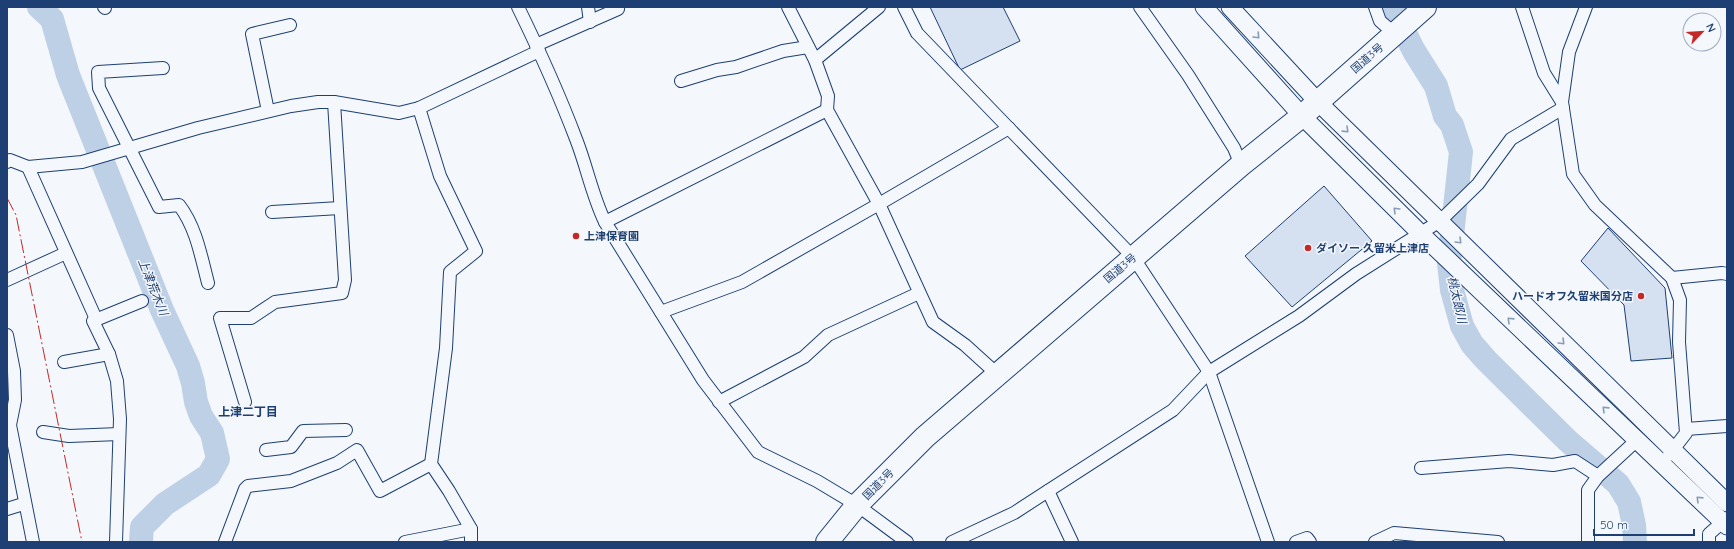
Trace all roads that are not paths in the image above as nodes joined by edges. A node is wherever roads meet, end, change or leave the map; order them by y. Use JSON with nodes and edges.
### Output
{"nodes":[{"id":1,"x":518,"y":7,"type":"edge"},
{"id":2,"x":588,"y":7,"type":"edge"},
{"id":3,"x":788,"y":7,"type":"edge"},
{"id":4,"x":879,"y":7,"type":"edge"},
{"id":5,"x":904,"y":7,"type":"edge"},
{"id":6,"x":1140,"y":7,"type":"edge"},
{"id":7,"x":1204,"y":7,"type":"edge"},
{"id":8,"x":1230,"y":7,"type":"edge"},
{"id":9,"x":1376,"y":7,"type":"edge"},
{"id":10,"x":1522,"y":7,"type":"edge"},
{"id":11,"x":1586,"y":7,"type":"edge"},
{"id":12,"x":618,"y":9,"type":"dead end"},
{"id":13,"x":1420,"y":10,"type":"edge"},
{"id":14,"x":590,"y":22,"type":"junction"},
{"id":15,"x":290,"y":25,"type":"dead end"},
{"id":16,"x":1395,"y":34,"type":"junction"},
{"id":17,"x":538,"y":48,"type":"junction"},
{"id":18,"x":808,"y":48,"type":"junction"},
{"id":19,"x":815,"y":60,"type":"junction"},
{"id":20,"x":163,"y":68,"type":"dead end"},
{"id":21,"x":682,"y":81,"type":"dead end"},
{"id":22,"x":334,"y":102,"type":"junction"},
{"id":23,"x":1562,"y":105,"type":"junction"},
{"id":24,"x":419,"y":108,"type":"junction"},
{"id":25,"x":1309,"y":108,"type":"junction"},
{"id":26,"x":826,"y":110,"type":"junction"},
{"id":27,"x":268,"y":111,"type":"junction"},
{"id":28,"x":1009,"y":128,"type":"junction"},
{"id":29,"x":129,"y":147,"type":"junction"},
{"id":30,"x":7,"y":162,"type":"edge"},
{"id":31,"x":1241,"y":165,"type":"junction"},
{"id":32,"x":28,"y":167,"type":"junction"},
{"id":33,"x":880,"y":204,"type":"junction"},
{"id":34,"x":340,"y":208,"type":"junction"},
{"id":35,"x":272,"y":212,"type":"dead end"},
{"id":36,"x":1440,"y":221,"type":"junction"},
{"id":37,"x":605,"y":222,"type":"junction"},
{"id":38,"x":1420,"y":233,"type":"junction"},
{"id":39,"x":66,"y":253,"type":"junction"},
{"id":40,"x":1133,"y":257,"type":"junction"},
{"id":41,"x":1727,"y":274,"type":"edge"},
{"id":42,"x":1672,"y":278,"type":"junction"},
{"id":43,"x":7,"y":280,"type":"edge"},
{"id":44,"x":208,"y":283,"type":"dead end"},
{"id":45,"x":919,"y":293,"type":"junction"},
{"id":46,"x":142,"y":301,"type":"dead end"},
{"id":47,"x":661,"y":312,"type":"junction"},
{"id":48,"x":96,"y":319,"type":"junction"},
{"id":49,"x":7,"y":335,"type":"edge"},
{"id":50,"x":109,"y":354,"type":"junction"},
{"id":51,"x":64,"y":362,"type":"dead end"},
{"id":52,"x":1209,"y":372,"type":"junction"},
{"id":53,"x":997,"y":374,"type":"junction"},
{"id":54,"x":245,"y":402,"type":"dead end"},
{"id":55,"x":719,"y":402,"type":"junction"},
{"id":56,"x":1727,"y":426,"type":"edge"},
{"id":57,"x":1686,"y":429,"type":"junction"},
{"id":58,"x":346,"y":430,"type":"dead end"},
{"id":59,"x":43,"y":432,"type":"dead end"},
{"id":60,"x":119,"y":434,"type":"junction"},
{"id":61,"x":1636,"y":440,"type":"junction"},
{"id":62,"x":266,"y":450,"type":"dead end"},
{"id":63,"x":1667,"y":457,"type":"junction"},
{"id":64,"x":431,"y":464,"type":"junction"},
{"id":65,"x":1421,"y":468,"type":"dead end"},
{"id":66,"x":1598,"y":476,"type":"junction"},
{"id":67,"x":1048,"y":491,"type":"junction"},
{"id":68,"x":1727,"y":503,"type":"edge"},
{"id":69,"x":20,"y":505,"type":"dead end"},
{"id":70,"x":857,"y":505,"type":"junction"},
{"id":71,"x":7,"y":509,"type":"edge"},
{"id":72,"x":1726,"y":522,"type":"edge"},
{"id":73,"x":471,"y":529,"type":"junction"},
{"id":74,"x":33,"y":542,"type":"edge"},
{"id":75,"x":116,"y":542,"type":"edge"},
{"id":76,"x":224,"y":542,"type":"edge"},
{"id":77,"x":406,"y":542,"type":"edge"},
{"id":78,"x":471,"y":542,"type":"edge"},
{"id":79,"x":827,"y":542,"type":"edge"},
{"id":80,"x":907,"y":542,"type":"edge"},
{"id":81,"x":952,"y":542,"type":"edge"},
{"id":82,"x":1072,"y":542,"type":"edge"},
{"id":83,"x":1268,"y":542,"type":"edge"},
{"id":84,"x":1296,"y":542,"type":"edge"},
{"id":85,"x":1310,"y":542,"type":"edge"},
{"id":86,"x":1375,"y":542,"type":"edge"},
{"id":87,"x":1498,"y":542,"type":"edge"},
{"id":88,"x":1588,"y":542,"type":"edge"},
{"id":89,"x":1709,"y":542,"type":"edge"}],
"edges":[{"from":1,"to":17,"type":"street"},
{"from":2,"to":14,"type":"street"},
{"from":3,"to":18,"type":"street"},
{"from":4,"to":19,"type":"street"},
{"from":5,"to":28,"type":"street"},
{"from":6,"to":31,"type":"street"},
{"from":7,"to":25,"type":"street"},
{"from":8,"to":25,"type":"street","one_way":true},
{"from":9,"to":16,"type":"street"},
{"from":10,"to":23,"type":"street"},
{"from":11,"to":23,"type":"street"},
{"from":12,"to":14,"type":"street"},
{"from":13,"to":16,"type":"highway","name":"国道3号"},
{"from":14,"to":17,"type":"street"},
{"from":15,"to":27,"type":"street"},
{"from":16,"to":25,"type":"highway","name":"国道3号"},
{"from":17,"to":24,"type":"street"},
{"from":17,"to":37,"type":"street"},
{"from":18,"to":19,"type":"street"},
{"from":18,"to":21,"type":"street"},
{"from":19,"to":26,"type":"street"},
{"from":20,"to":29,"type":"street"},
{"from":22,"to":24,"type":"street"},
{"from":22,"to":27,"type":"street"},
{"from":22,"to":34,"type":"street"},
{"from":23,"to":36,"type":"street"},
{"from":23,"to":42,"type":"street"},
{"from":24,"to":64,"type":"street"},
{"from":25,"to":31,"type":"highway","name":"国道3号"},
{"from":25,"to":36,"type":"street","one_way":true},
{"from":38,"to":25,"type":"street","one_way":true},
{"from":26,"to":33,"type":"street"},
{"from":26,"to":37,"type":"street"},
{"from":27,"to":29,"type":"street"},
{"from":28,"to":33,"type":"street"},
{"from":28,"to":40,"type":"street"},
{"from":29,"to":32,"type":"street"},
{"from":29,"to":44,"type":"street"},
{"from":30,"to":32,"type":"street"},
{"from":31,"to":40,"type":"highway","name":"国道3号"},
{"from":32,"to":39,"type":"street"},
{"from":33,"to":45,"type":"street"},
{"from":33,"to":47,"type":"street"},
{"from":34,"to":35,"type":"street"},
{"from":34,"to":54,"type":"street"},
{"from":36,"to":38,"type":"street"},
{"from":36,"to":63,"type":"street","one_way":true},
{"from":37,"to":47,"type":"street"},
{"from":38,"to":52,"type":"street"},
{"from":61,"to":38,"type":"street","one_way":true},
{"from":39,"to":43,"type":"street"},
{"from":39,"to":48,"type":"street"},
{"from":40,"to":52,"type":"street"},
{"from":40,"to":53,"type":"highway","name":"国道3号"},
{"from":41,"to":42,"type":"street"},
{"from":42,"to":57,"type":"street"},
{"from":45,"to":53,"type":"street"},
{"from":45,"to":55,"type":"street"},
{"from":46,"to":48,"type":"street"},
{"from":47,"to":55,"type":"street"},
{"from":48,"to":50,"type":"street"},
{"from":49,"to":74,"type":"street"},
{"from":50,"to":51,"type":"street"},
{"from":50,"to":60,"type":"street"},
{"from":52,"to":67,"type":"street"},
{"from":52,"to":83,"type":"street"},
{"from":53,"to":70,"type":"highway","name":"国道3号"},
{"from":55,"to":70,"type":"street"},
{"from":56,"to":57,"type":"street"},
{"from":57,"to":63,"type":"street"},
{"from":58,"to":62,"type":"street"},
{"from":59,"to":60,"type":"street"},
{"from":60,"to":75,"type":"street"},
{"from":61,"to":63,"type":"street"},
{"from":61,"to":66,"type":"street"},
{"from":63,"to":68,"type":"street"},
{"from":72,"to":63,"type":"street","one_way":true},
{"from":64,"to":73,"type":"street"},
{"from":64,"to":76,"type":"street"},
{"from":65,"to":66,"type":"street"},
{"from":66,"to":88,"type":"street"},
{"from":67,"to":81,"type":"street"},
{"from":67,"to":82,"type":"street"},
{"from":69,"to":71,"type":"street"},
{"from":70,"to":79,"type":"highway","name":"国道3号"},
{"from":70,"to":80,"type":"street"},
{"from":72,"to":89,"type":"street"},
{"from":73,"to":77,"type":"street"},
{"from":73,"to":78,"type":"street"},
{"from":84,"to":85,"type":"street"},
{"from":86,"to":87,"type":"street"}]}
